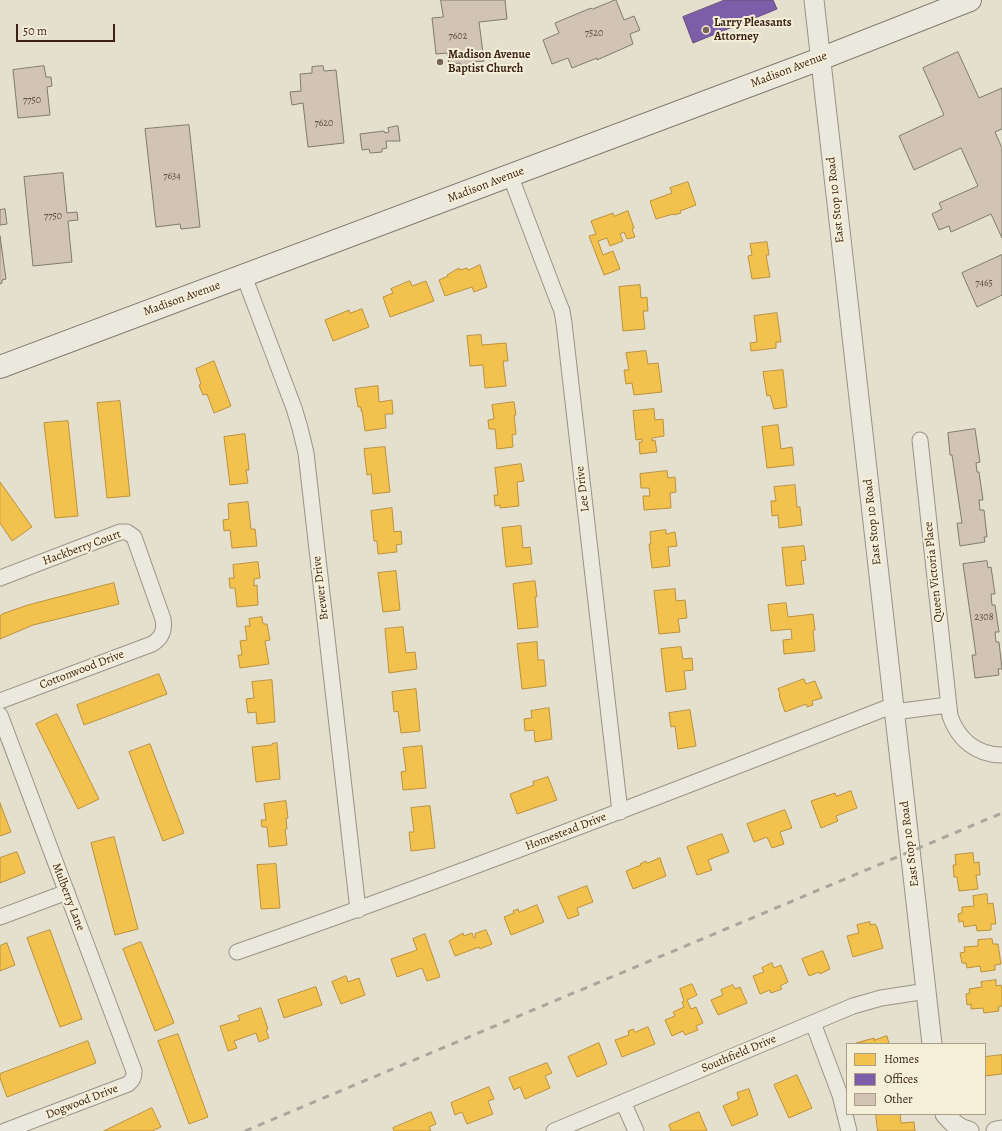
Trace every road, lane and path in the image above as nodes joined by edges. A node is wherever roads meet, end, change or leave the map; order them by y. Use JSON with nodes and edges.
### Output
{"nodes":[{"id":1,"x":814,"y":0,"type":"edge"},
{"id":2,"x":970,"y":0,"type":"edge"},
{"id":3,"x":820,"y":59,"type":"junction"},
{"id":4,"x":510,"y":175,"type":"junction"},
{"id":5,"x":244,"y":276,"type":"junction"},
{"id":6,"x":0,"y":367,"type":"edge"},
{"id":7,"x":920,"y":440,"type":"dead end"},
{"id":8,"x":0,"y":578,"type":"edge"},
{"id":9,"x":162,"y":635,"type":"joint"},
{"id":10,"x":0,"y":701,"type":"edge"},
{"id":11,"x":948,"y":705,"type":"junction"},
{"id":12,"x":894,"y":709,"type":"junction"},
{"id":13,"x":0,"y":715,"type":"edge"},
{"id":14,"x":1002,"y":755,"type":"edge"},
{"id":15,"x":620,"y":812,"type":"junction"},
{"id":16,"x":67,"y":892,"type":"junction"},
{"id":17,"x":358,"y":910,"type":"junction"},
{"id":18,"x":0,"y":917,"type":"edge"},
{"id":19,"x":237,"y":952,"type":"dead end"},
{"id":20,"x":927,"y":991,"type":"junction"},
{"id":21,"x":813,"y":1023,"type":"junction"},
{"id":22,"x":932,"y":1043,"type":"edge"},
{"id":23,"x":133,"y":1078,"type":"joint"},
{"id":24,"x":623,"y":1102,"type":"junction"},
{"id":25,"x":949,"y":1118,"type":"edge"},
{"id":26,"x":1002,"y":1130,"type":"edge"},
{"id":27,"x":5,"y":1131,"type":"edge"},
{"id":28,"x":554,"y":1131,"type":"edge"},
{"id":29,"x":636,"y":1131,"type":"edge"},
{"id":30,"x":849,"y":1131,"type":"edge"},
{"id":31,"x":969,"y":1131,"type":"edge"},
{"id":32,"x":996,"y":1131,"type":"edge"}],
"edges":[{"from":1,"to":3,"type":"street","name":"East Stop 10 Road"},
{"from":2,"to":3,"type":"main road","name":"Madison Avenue"},
{"from":3,"to":4,"type":"main road","name":"Madison Avenue"},
{"from":3,"to":12,"type":"street","name":"East Stop 10 Road"},
{"from":4,"to":5,"type":"main road","name":"Madison Avenue"},
{"from":4,"to":15,"type":"street","name":"Lee Drive"},
{"from":5,"to":6,"type":"main road","name":"Madison Avenue"},
{"from":5,"to":17,"type":"street","name":"Brewer Drive"},
{"from":7,"to":11,"type":"street","name":"Queen Victoria Place"},
{"from":8,"to":9,"type":"street","name":"Hackberry Court"},
{"from":9,"to":10,"type":"street","name":"Cottonwood Drive"},
{"from":11,"to":12,"type":"street","name":"Homestead Drive"},
{"from":11,"to":14,"type":"street","name":"Queen Victoria Place"},
{"from":12,"to":15,"type":"street","name":"Homestead Drive"},
{"from":12,"to":20,"type":"street","name":"East Stop 10 Road"},
{"from":13,"to":16,"type":"street","name":"Mulberry Lane"},
{"from":15,"to":17,"type":"street","name":"Homestead Drive"},
{"from":16,"to":18,"type":"street"},
{"from":16,"to":23,"type":"street","name":"Mulberry Lane"},
{"from":17,"to":19,"type":"street","name":"Homestead Drive"},
{"from":20,"to":21,"type":"street","name":"Southfield Drive"},
{"from":20,"to":22,"type":"street","name":"East Stop 10 Road"},
{"from":21,"to":24,"type":"street","name":"Southfield Drive"},
{"from":21,"to":30,"type":"street"},
{"from":23,"to":27,"type":"street","name":"Dogwood Drive"},
{"from":24,"to":28,"type":"street","name":"Southfield Drive"},
{"from":24,"to":29,"type":"street"},
{"from":25,"to":31,"type":"street"},
{"from":26,"to":32,"type":"street"}]}
